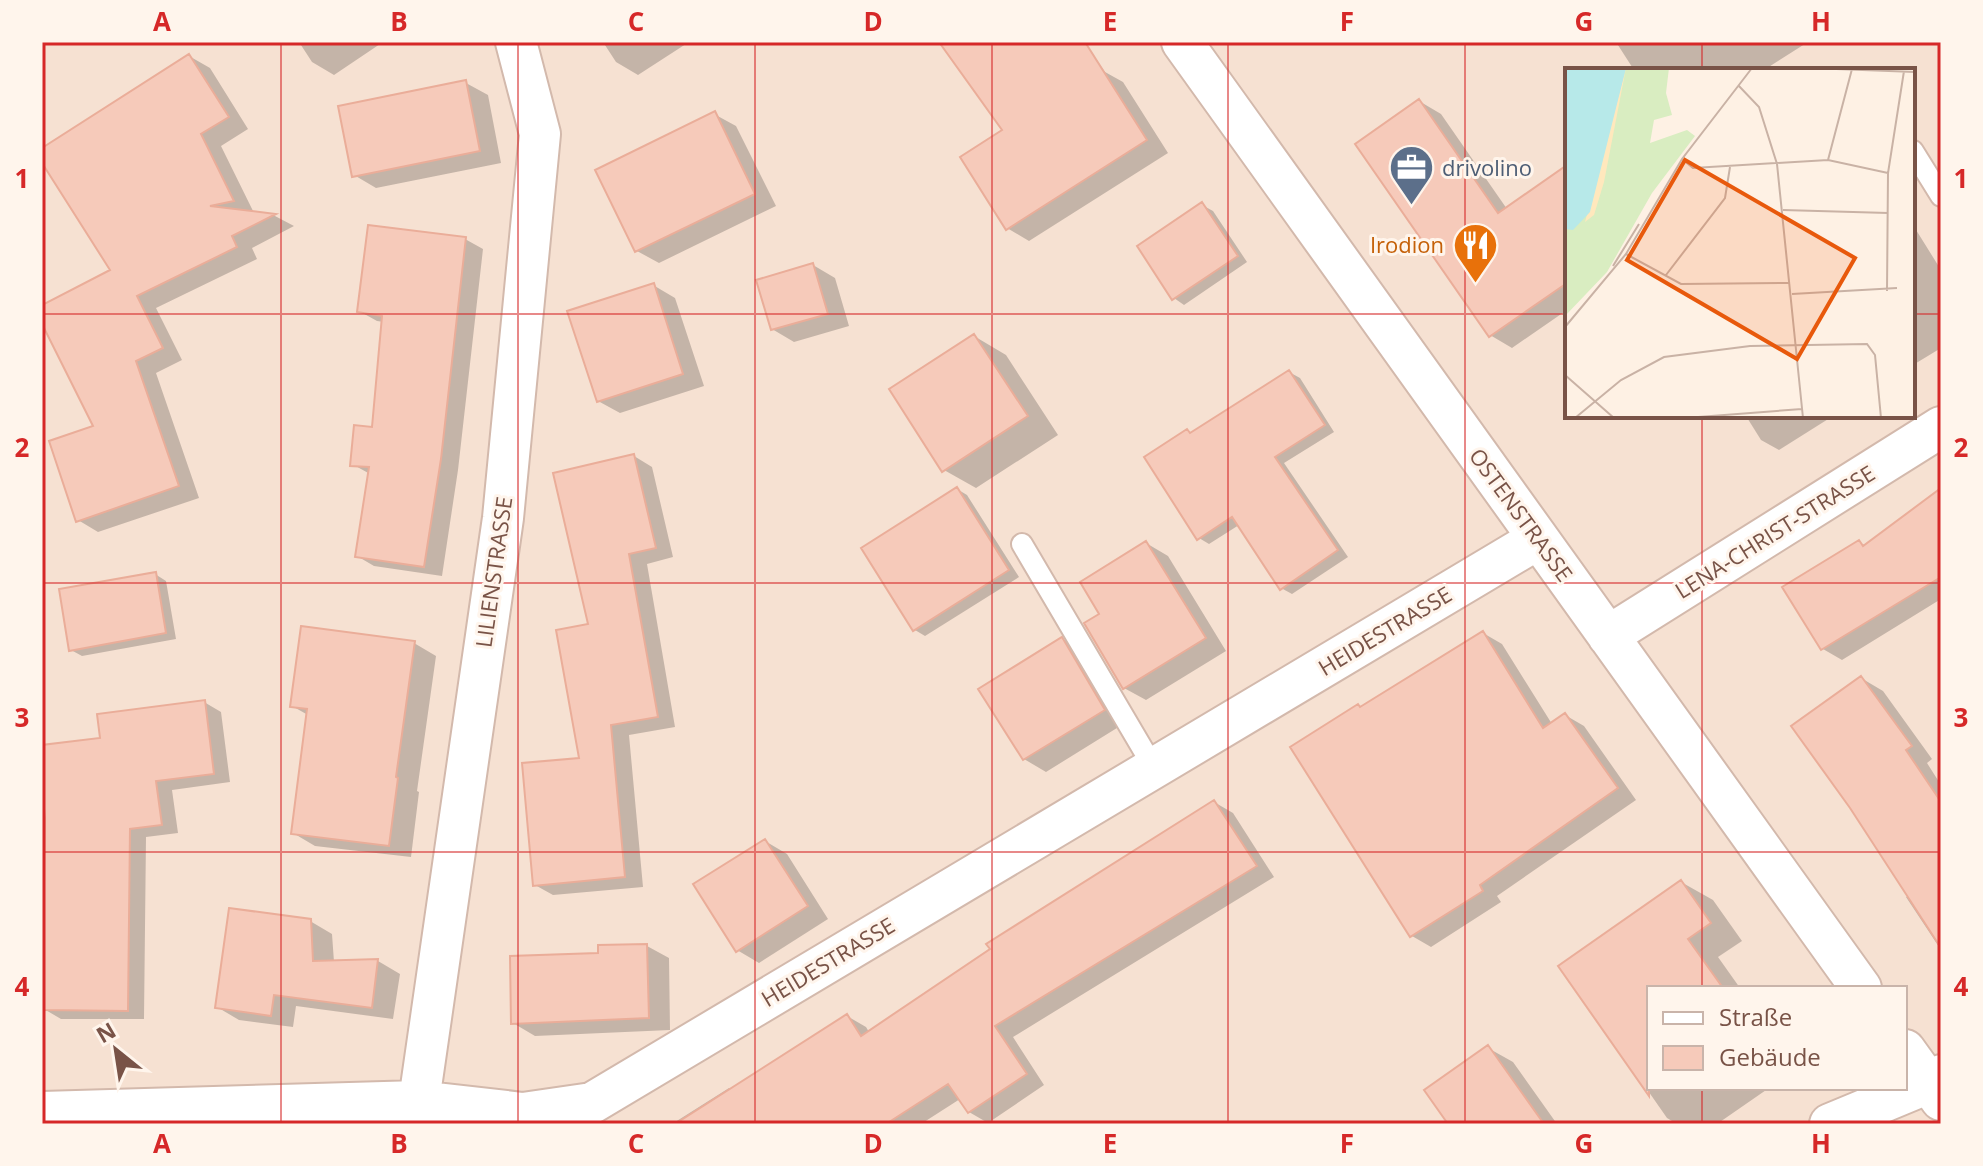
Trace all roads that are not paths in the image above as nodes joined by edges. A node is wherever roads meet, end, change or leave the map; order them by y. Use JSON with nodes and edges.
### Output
{"nodes":[{"id":1,"x":516,"y":42,"type":"edge"},
{"id":2,"x":1182,"y":42,"type":"edge"},
{"id":3,"x":1915,"y":154,"type":"edge"},
{"id":4,"x":1941,"y":196,"type":"edge"},
{"id":5,"x":1941,"y":427,"type":"edge"},
{"id":6,"x":1538,"y":539,"type":"junction"},
{"id":7,"x":1022,"y":544,"type":"dead end"},
{"id":8,"x":1608,"y":636,"type":"junction"},
{"id":9,"x":1154,"y":768,"type":"junction"},
{"id":10,"x":1860,"y":986,"type":"edge"},
{"id":11,"x":1907,"y":1052,"type":"edge"},
{"id":12,"x":1937,"y":1086,"type":"edge"},
{"id":13,"x":419,"y":1101,"type":"junction"},
{"id":14,"x":42,"y":1112,"type":"edge"},
{"id":15,"x":1830,"y":1124,"type":"edge"}],
"edges":[{"from":1,"to":13,"type":"street","name":"LILIENSTRASSE"},
{"from":2,"to":6,"type":"street","name":"OSTENSTRASSE"},
{"from":3,"to":4,"type":"lane"},
{"from":5,"to":8,"type":"street","name":"LENA-CHRIST-STRASSE"},
{"from":6,"to":8,"type":"street","name":"OSTENSTRASSE"},
{"from":6,"to":9,"type":"street","name":"HEIDESTRASSE"},
{"from":7,"to":9,"type":"lane"},
{"from":8,"to":10,"type":"street","name":"OSTENSTRASSE"},
{"from":9,"to":13,"type":"street","name":"HEIDESTRASSE"},
{"from":11,"to":12,"type":"street"},
{"from":12,"to":15,"type":"street"},
{"from":13,"to":14,"type":"street","name":"HEIDESTRASSE"}]}
